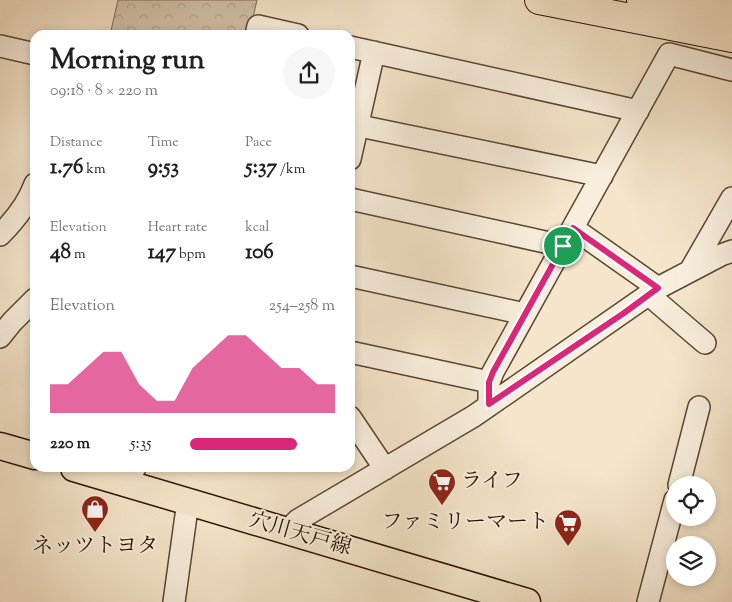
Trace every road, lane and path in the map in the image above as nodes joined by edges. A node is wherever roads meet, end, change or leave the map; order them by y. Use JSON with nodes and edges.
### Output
{"nodes":[{"id":1,"x":539,"y":0,"type":"edge"},
{"id":2,"x":641,"y":0,"type":"edge"},
{"id":3,"x":732,"y":14,"type":"edge"},
{"id":4,"x":257,"y":30,"type":"edge"},
{"id":5,"x":276,"y":30,"type":"edge"},
{"id":6,"x":732,"y":38,"type":"edge"},
{"id":7,"x":0,"y":46,"type":"edge"},
{"id":8,"x":355,"y":47,"type":"edge"},
{"id":9,"x":374,"y":52,"type":"junction"},
{"id":10,"x":30,"y":53,"type":"edge"},
{"id":11,"x":732,"y":70,"type":"edge"},
{"id":12,"x":638,"y":111,"type":"junction"},
{"id":13,"x":355,"y":121,"type":"edge"},
{"id":14,"x":355,"y":125,"type":"edge"},
{"id":15,"x":602,"y":176,"type":"junction"},
{"id":16,"x":30,"y":194,"type":"edge"},
{"id":17,"x":732,"y":198,"type":"edge"},
{"id":18,"x":355,"y":200,"type":"edge"},
{"id":19,"x":0,"y":235,"type":"edge"},
{"id":20,"x":568,"y":237,"type":"junction"},
{"id":21,"x":732,"y":251,"type":"edge"},
{"id":22,"x":690,"y":271,"type":"junction"},
{"id":23,"x":355,"y":277,"type":"edge"},
{"id":24,"x":653,"y":292,"type":"junction"},
{"id":25,"x":30,"y":304,"type":"edge"},
{"id":26,"x":525,"y":314,"type":"junction"},
{"id":27,"x":0,"y":337,"type":"edge"},
{"id":28,"x":705,"y":343,"type":"dead end"},
{"id":29,"x":355,"y":353,"type":"edge"},
{"id":30,"x":489,"y":382,"type":"junction"},
{"id":31,"x":489,"y":404,"type":"junction"},
{"id":32,"x":699,"y":407,"type":"dead end"},
{"id":33,"x":355,"y":425,"type":"edge"},
{"id":34,"x":0,"y":446,"type":"edge"},
{"id":35,"x":30,"y":455,"type":"edge"},
{"id":36,"x":385,"y":468,"type":"junction"},
{"id":37,"x":105,"y":472,"type":"edge"},
{"id":38,"x":129,"y":475,"type":"edge"},
{"id":39,"x":681,"y":476,"type":"edge"},
{"id":40,"x":188,"y":502,"type":"junction"},
{"id":41,"x":668,"y":526,"type":"edge"},
{"id":42,"x":287,"y":531,"type":"junction"},
{"id":43,"x":174,"y":602,"type":"edge"},
{"id":44,"x":527,"y":602,"type":"edge"},
{"id":45,"x":648,"y":602,"type":"edge"}],
"edges":[{"from":1,"to":6,"type":"highway"},
{"from":2,"to":3,"type":"highway"},
{"from":4,"to":5,"type":"street"},
{"from":7,"to":10,"type":"street"},
{"from":8,"to":9,"type":"street"},
{"from":9,"to":12,"type":"street"},
{"from":9,"to":13,"type":"street"},
{"from":11,"to":12,"type":"street"},
{"from":12,"to":15,"type":"street"},
{"from":14,"to":15,"type":"street"},
{"from":15,"to":20,"type":"street"},
{"from":16,"to":19,"type":"street"},
{"from":17,"to":22,"type":"street"},
{"from":18,"to":20,"type":"street"},
{"from":20,"to":24,"type":"street"},
{"from":20,"to":26,"type":"street"},
{"from":21,"to":22,"type":"street"},
{"from":22,"to":24,"type":"street"},
{"from":23,"to":26,"type":"street"},
{"from":24,"to":28,"type":"street"},
{"from":24,"to":31,"type":"street"},
{"from":25,"to":27,"type":"street"},
{"from":26,"to":30,"type":"street"},
{"from":29,"to":30,"type":"street"},
{"from":30,"to":31,"type":"street"},
{"from":31,"to":36,"type":"street"},
{"from":32,"to":39,"type":"street"},
{"from":33,"to":36,"type":"street"},
{"from":34,"to":35,"type":"main road"},
{"from":36,"to":42,"type":"street"},
{"from":37,"to":38,"type":"main road","name":"穴川天戸線"},
{"from":38,"to":40,"type":"main road","name":"穴川天戸線"},
{"from":40,"to":42,"type":"main road","name":"穴川天戸線"},
{"from":40,"to":43,"type":"street"},
{"from":41,"to":45,"type":"street"},
{"from":42,"to":44,"type":"main road","name":"穴川天戸線"}]}
